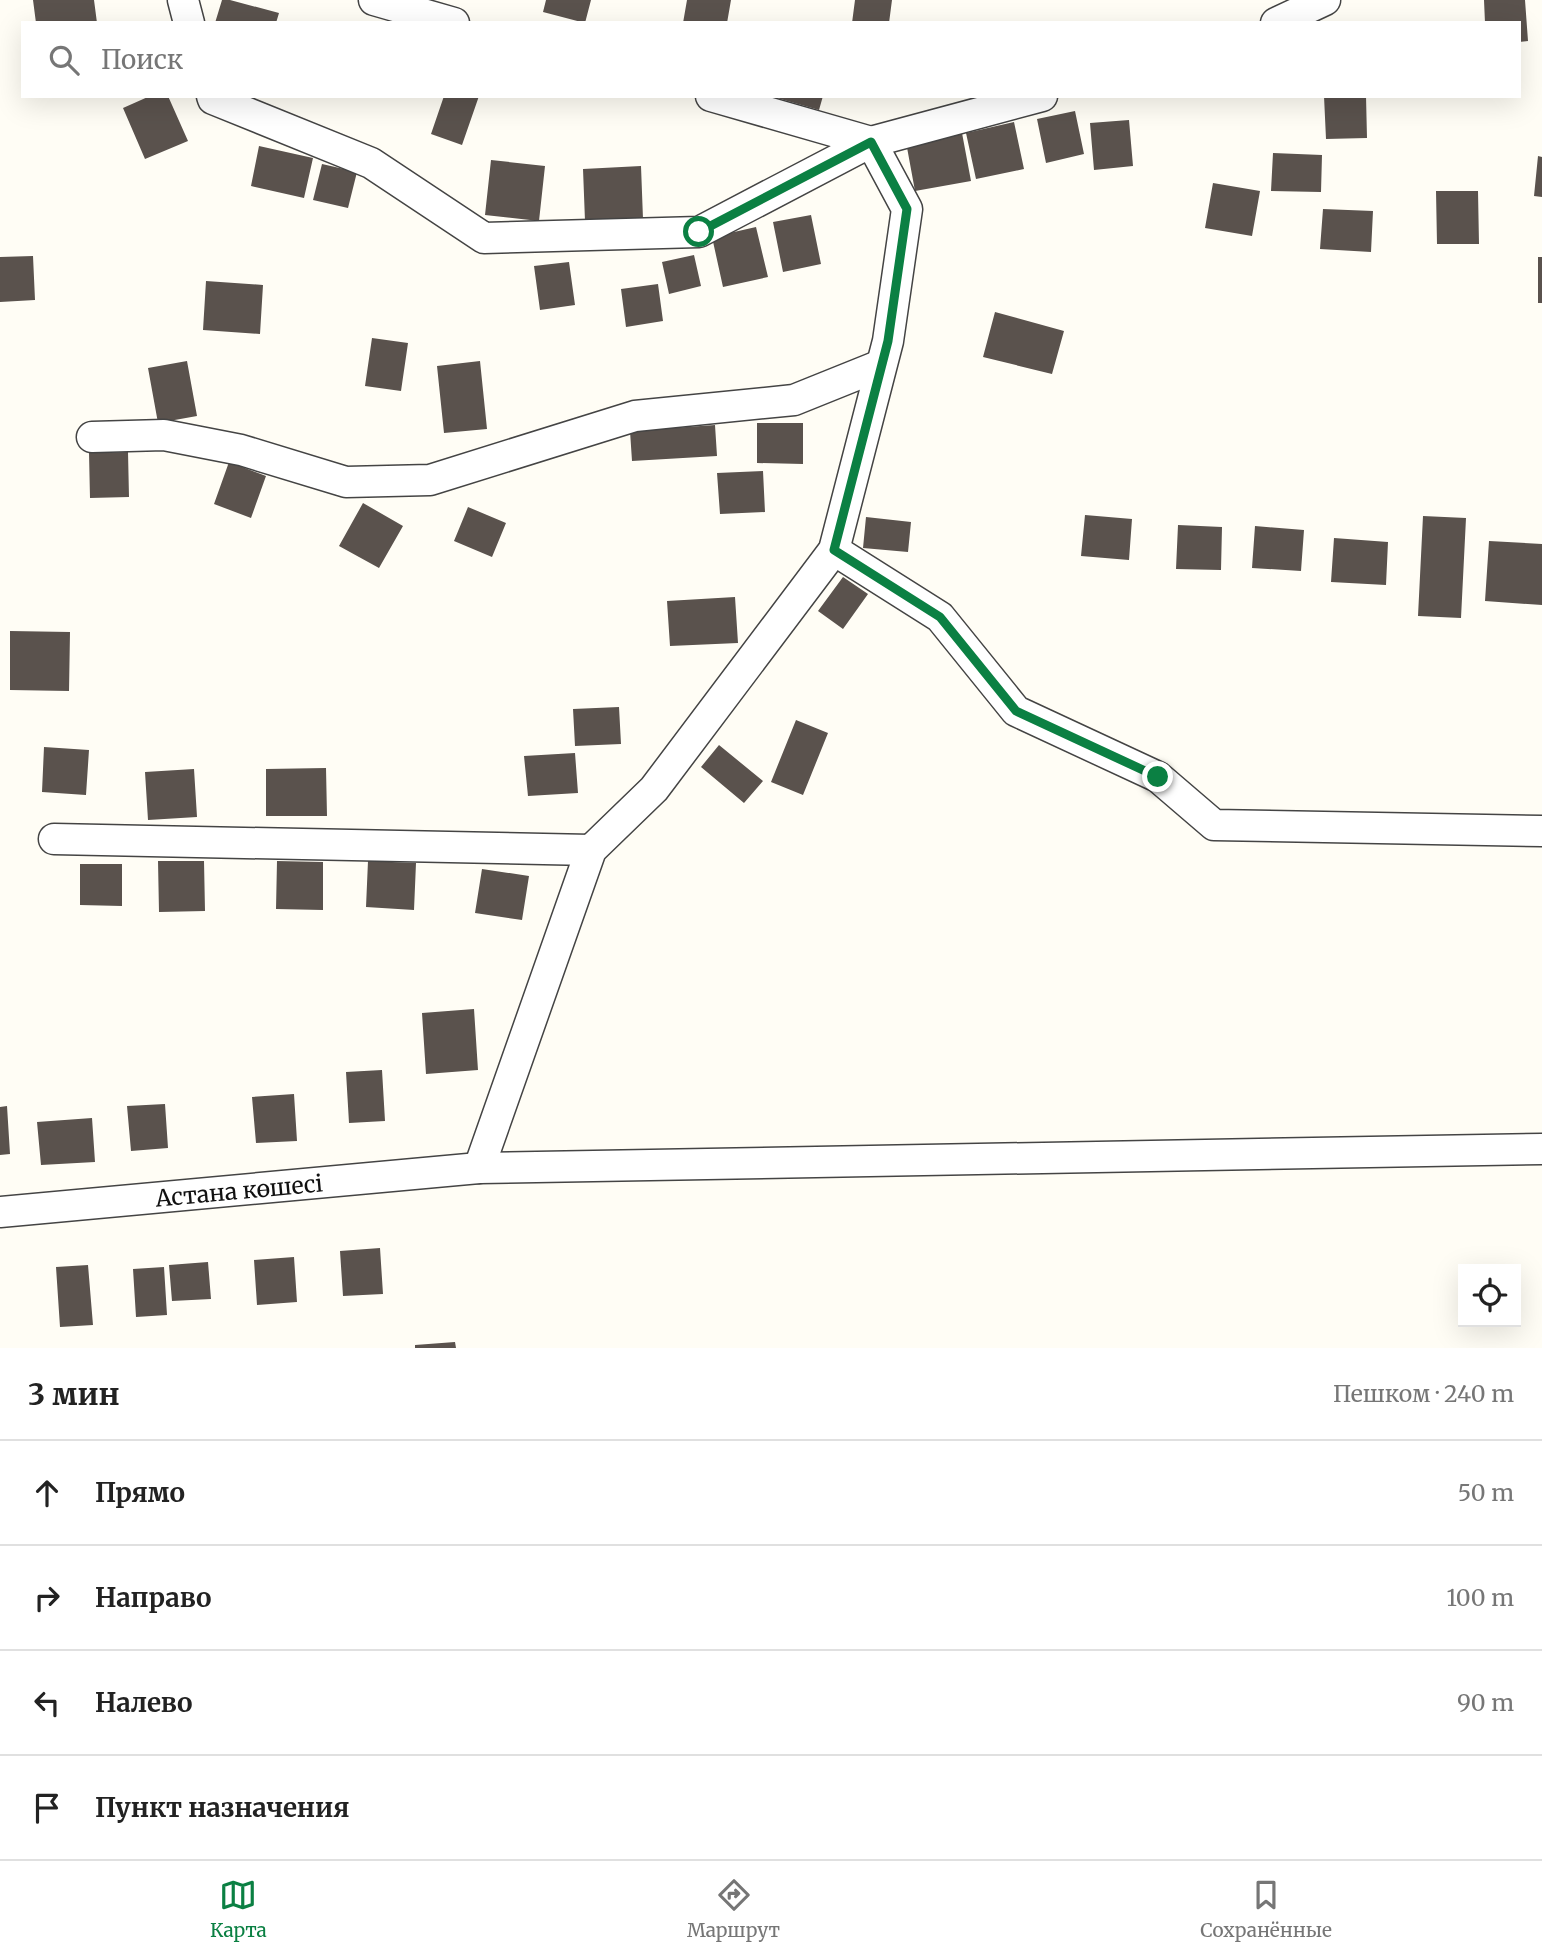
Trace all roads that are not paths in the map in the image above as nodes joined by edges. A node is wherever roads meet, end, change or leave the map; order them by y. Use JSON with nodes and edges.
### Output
{"nodes":[{"id":1,"x":183,"y":0,"type":"edge"},
{"id":2,"x":374,"y":0,"type":"edge"},
{"id":3,"x":1325,"y":0,"type":"edge"},
{"id":4,"x":189,"y":21,"type":"edge"},
{"id":5,"x":447,"y":21,"type":"edge"},
{"id":6,"x":1280,"y":21,"type":"edge"},
{"id":7,"x":213,"y":98,"type":"edge"},
{"id":8,"x":717,"y":98,"type":"edge"},
{"id":9,"x":1035,"y":98,"type":"edge"},
{"id":10,"x":871,"y":142,"type":"junction"},
{"id":11,"x":881,"y":365,"type":"junction"},
{"id":12,"x":92,"y":437,"type":"dead end"},
{"id":13,"x":834,"y":550,"type":"junction"},
{"id":14,"x":1542,"y":831,"type":"edge"},
{"id":15,"x":54,"y":839,"type":"dead end"},
{"id":16,"x":591,"y":850,"type":"junction"},
{"id":17,"x":1542,"y":1149,"type":"edge"},
{"id":18,"x":479,"y":1168,"type":"junction"},
{"id":19,"x":0,"y":1212,"type":"edge"}],
"edges":[{"from":1,"to":4,"type":"street"},
{"from":2,"to":5,"type":"street"},
{"from":3,"to":6,"type":"street"},
{"from":7,"to":10,"type":"street"},
{"from":8,"to":10,"type":"street"},
{"from":9,"to":10,"type":"street"},
{"from":10,"to":11,"type":"street"},
{"from":11,"to":12,"type":"street"},
{"from":11,"to":13,"type":"street"},
{"from":13,"to":14,"type":"street"},
{"from":13,"to":16,"type":"street"},
{"from":15,"to":16,"type":"street"},
{"from":16,"to":18,"type":"street"},
{"from":17,"to":18,"type":"street","name":"Астана көшесі"},
{"from":18,"to":19,"type":"street","name":"Астана көшесі"}]}
